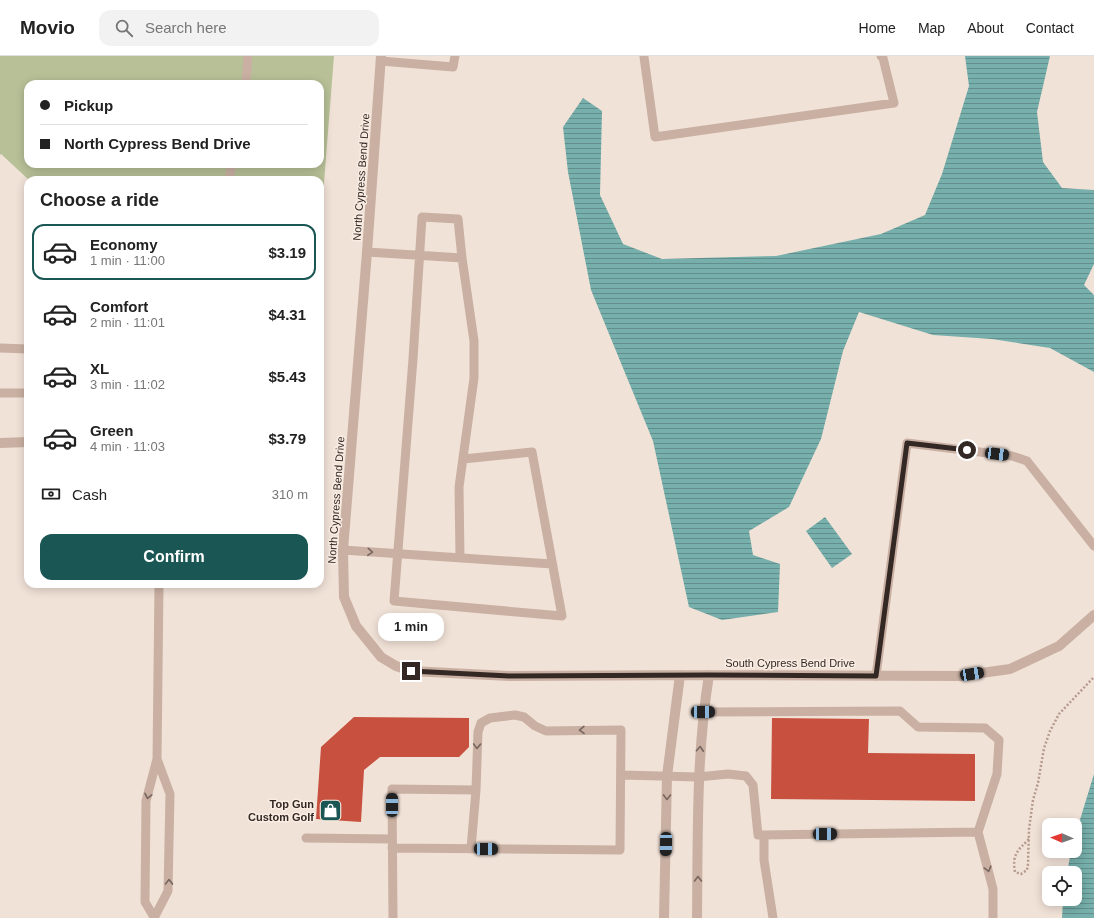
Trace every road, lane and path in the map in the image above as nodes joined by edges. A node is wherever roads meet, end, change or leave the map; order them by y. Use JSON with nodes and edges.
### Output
{"nodes":[{"id":1,"x":248,"y":56,"type":"edge"},
{"id":2,"x":455,"y":56,"type":"edge"},
{"id":3,"x":642,"y":56,"type":"edge"},
{"id":4,"x":881,"y":56,"type":"edge"},
{"id":5,"x":381,"y":59,"type":"edge"},
{"id":6,"x":246,"y":80,"type":"edge"},
{"id":7,"x":367,"y":252,"type":"junction"},
{"id":8,"x":420,"y":255,"type":"junction"},
{"id":9,"x":462,"y":258,"type":"junction"},
{"id":10,"x":0,"y":348,"type":"edge"},
{"id":11,"x":24,"y":349,"type":"edge"},
{"id":12,"x":0,"y":393,"type":"edge"},
{"id":13,"x":24,"y":393,"type":"edge"},
{"id":14,"x":24,"y":442,"type":"edge"},
{"id":15,"x":0,"y":443,"type":"edge"},
{"id":16,"x":463,"y":459,"type":"junction"},
{"id":17,"x":1094,"y":546,"type":"edge"},
{"id":18,"x":343,"y":550,"type":"junction"},
{"id":19,"x":398,"y":553,"type":"junction"},
{"id":20,"x":460,"y":557,"type":"junction"},
{"id":21,"x":552,"y":564,"type":"junction"},
{"id":22,"x":159,"y":588,"type":"edge"},
{"id":23,"x":1094,"y":615,"type":"edge"},
{"id":24,"x":680,"y":675,"type":"junction"},
{"id":25,"x":709,"y":675,"type":"junction"},
{"id":26,"x":876,"y":676,"type":"junction"},
{"id":27,"x":1094,"y":677,"type":"edge"},
{"id":28,"x":703,"y":712,"type":"junction"},
{"id":29,"x":158,"y":758,"type":"junction"},
{"id":30,"x":621,"y":775,"type":"junction"},
{"id":31,"x":667,"y":776,"type":"junction"},
{"id":32,"x":698,"y":777,"type":"junction"},
{"id":33,"x":476,"y":790,"type":"junction"},
{"id":34,"x":978,"y":832,"type":"junction"},
{"id":35,"x":764,"y":835,"type":"junction"},
{"id":36,"x":306,"y":838,"type":"dead end"},
{"id":37,"x":1029,"y":839,"type":"junction"},
{"id":38,"x":392,"y":844,"type":"junction"},
{"id":39,"x":471,"y":849,"type":"junction"},
{"id":40,"x":154,"y":918,"type":"edge"},
{"id":41,"x":393,"y":918,"type":"edge"},
{"id":42,"x":664,"y":918,"type":"edge"},
{"id":43,"x":697,"y":918,"type":"edge"},
{"id":44,"x":773,"y":918,"type":"edge"},
{"id":45,"x":992,"y":918,"type":"edge"}],
"edges":[{"from":1,"to":6,"type":"lane"},
{"from":2,"to":5,"type":"lane"},
{"from":3,"to":4,"type":"lane"},
{"from":5,"to":7,"type":"street","name":"North Cypress Bend Drive"},
{"from":7,"to":8,"type":"lane"},
{"from":7,"to":18,"type":"street","name":"North Cypress Bend Drive"},
{"from":8,"to":9,"type":"lane"},
{"from":8,"to":9,"type":"lane"},
{"from":8,"to":19,"type":"lane"},
{"from":9,"to":16,"type":"lane"},
{"from":10,"to":11,"type":"lane"},
{"from":12,"to":13,"type":"lane"},
{"from":14,"to":15,"type":"street"},
{"from":16,"to":20,"type":"lane"},
{"from":16,"to":21,"type":"lane"},
{"from":17,"to":26,"type":"lane"},
{"from":18,"to":19,"type":"lane","one_way":true},
{"from":18,"to":24,"type":"street","name":"North Cypress Bend Drive"},
{"from":19,"to":20,"type":"lane"},
{"from":19,"to":21,"type":"lane"},
{"from":20,"to":21,"type":"lane"},
{"from":22,"to":29,"type":"lane"},
{"from":23,"to":26,"type":"street","name":"South Cypress Bend Drive"},
{"from":24,"to":25,"type":"street","name":"North Cypress Bend Drive"},
{"from":24,"to":31,"type":"street"},
{"from":25,"to":26,"type":"street","name":"South Cypress Bend Drive"},
{"from":25,"to":28,"type":"street"},
{"from":27,"to":37,"type":"path"},
{"from":32,"to":28,"type":"street","one_way":true},
{"from":28,"to":34,"type":"lane"},
{"from":29,"to":40,"type":"lane","one_way":true},
{"from":40,"to":29,"type":"lane","one_way":true},
{"from":30,"to":31,"type":"lane"},
{"from":30,"to":33,"type":"lane","one_way":true},
{"from":30,"to":39,"type":"lane"},
{"from":31,"to":32,"type":"lane"},
{"from":31,"to":42,"type":"street","one_way":true},
{"from":32,"to":35,"type":"lane"},
{"from":43,"to":32,"type":"street","one_way":true},
{"from":33,"to":38,"type":"lane"},
{"from":33,"to":39,"type":"lane"},
{"from":34,"to":35,"type":"lane"},
{"from":34,"to":45,"type":"lane","one_way":true},
{"from":35,"to":44,"type":"lane"},
{"from":36,"to":38,"type":"lane"},
{"from":37,"to":37,"type":"path"},
{"from":38,"to":39,"type":"lane"},
{"from":38,"to":41,"type":"lane"}]}
